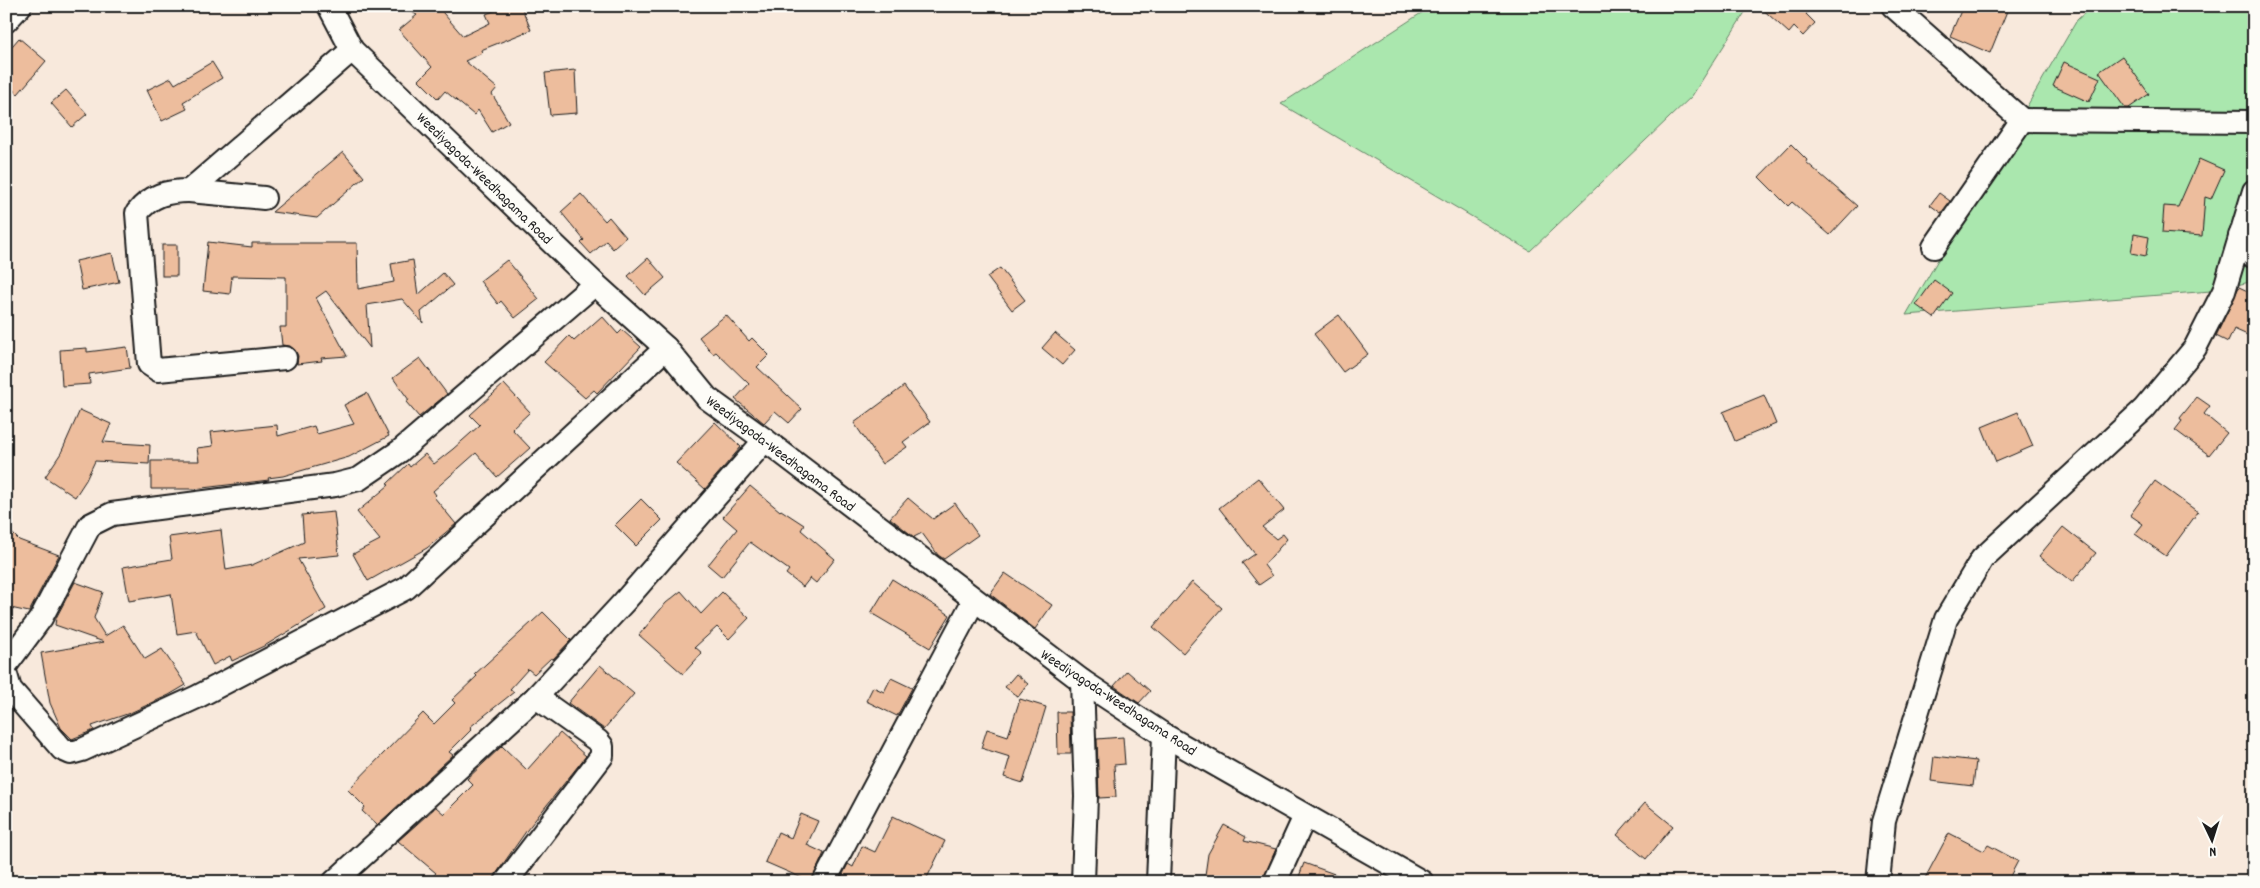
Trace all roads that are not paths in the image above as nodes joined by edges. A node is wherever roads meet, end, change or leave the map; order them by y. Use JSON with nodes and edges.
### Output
{"nodes":[{"id":1,"x":20,"y":6,"type":"edge"},
{"id":2,"x":329,"y":6,"type":"edge"},
{"id":3,"x":1893,"y":6,"type":"edge"},
{"id":4,"x":6,"y":21,"type":"edge"},
{"id":5,"x":352,"y":50,"type":"junction"},
{"id":6,"x":2022,"y":120,"type":"junction"},
{"id":7,"x":2254,"y":122,"type":"edge"},
{"id":8,"x":189,"y":191,"type":"junction"},
{"id":9,"x":2254,"y":191,"type":"edge"},
{"id":10,"x":264,"y":198,"type":"dead end"},
{"id":11,"x":2240,"y":236,"type":"junction"},
{"id":12,"x":1934,"y":247,"type":"dead end"},
{"id":13,"x":2254,"y":258,"type":"edge"},
{"id":14,"x":594,"y":284,"type":"junction"},
{"id":15,"x":666,"y":348,"type":"junction"},
{"id":16,"x":285,"y":358,"type":"dead end"},
{"id":17,"x":765,"y":440,"type":"junction"},
{"id":18,"x":974,"y":600,"type":"junction"},
{"id":19,"x":6,"y":665,"type":"edge"},
{"id":20,"x":6,"y":676,"type":"edge"},
{"id":21,"x":1082,"y":681,"type":"junction"},
{"id":22,"x":536,"y":697,"type":"junction"},
{"id":23,"x":1164,"y":735,"type":"junction"},
{"id":24,"x":1305,"y":816,"type":"junction"},
{"id":25,"x":334,"y":882,"type":"edge"},
{"id":26,"x":506,"y":882,"type":"edge"},
{"id":27,"x":824,"y":882,"type":"edge"},
{"id":28,"x":1083,"y":882,"type":"edge"},
{"id":29,"x":1158,"y":882,"type":"edge"},
{"id":30,"x":1275,"y":882,"type":"edge"},
{"id":31,"x":1422,"y":882,"type":"edge"},
{"id":32,"x":1878,"y":882,"type":"edge"}],
"edges":[{"from":1,"to":4,"type":"street"},
{"from":2,"to":5,"type":"street","name":"Weediyagoda-Weedhagama Road"},
{"from":3,"to":6,"type":"street"},
{"from":5,"to":8,"type":"street"},
{"from":5,"to":14,"type":"street","name":"Weediyagoda-Weedhagama Road"},
{"from":6,"to":7,"type":"street"},
{"from":6,"to":12,"type":"street"},
{"from":8,"to":10,"type":"street"},
{"from":8,"to":16,"type":"street"},
{"from":9,"to":11,"type":"street"},
{"from":11,"to":13,"type":"street"},
{"from":11,"to":32,"type":"street"},
{"from":14,"to":15,"type":"street","name":"Weediyagoda-Weedhagama Road"},
{"from":14,"to":19,"type":"street"},
{"from":15,"to":17,"type":"street","name":"Weediyagoda-Weedhagama Road"},
{"from":15,"to":20,"type":"street"},
{"from":17,"to":18,"type":"street","name":"Weediyagoda-Weedhagama Road"},
{"from":17,"to":22,"type":"street"},
{"from":18,"to":21,"type":"street","name":"Weediyagoda-Weedhagama Road"},
{"from":18,"to":27,"type":"street"},
{"from":21,"to":23,"type":"street","name":"Weediyagoda-Weedhagama Road"},
{"from":21,"to":28,"type":"street"},
{"from":22,"to":25,"type":"street"},
{"from":22,"to":26,"type":"street"},
{"from":23,"to":24,"type":"street","name":"Weediyagoda-Weedhagama Road"},
{"from":23,"to":29,"type":"street"},
{"from":24,"to":30,"type":"street"},
{"from":24,"to":31,"type":"street","name":"Weediyagoda-Weedhagama Road"}]}
